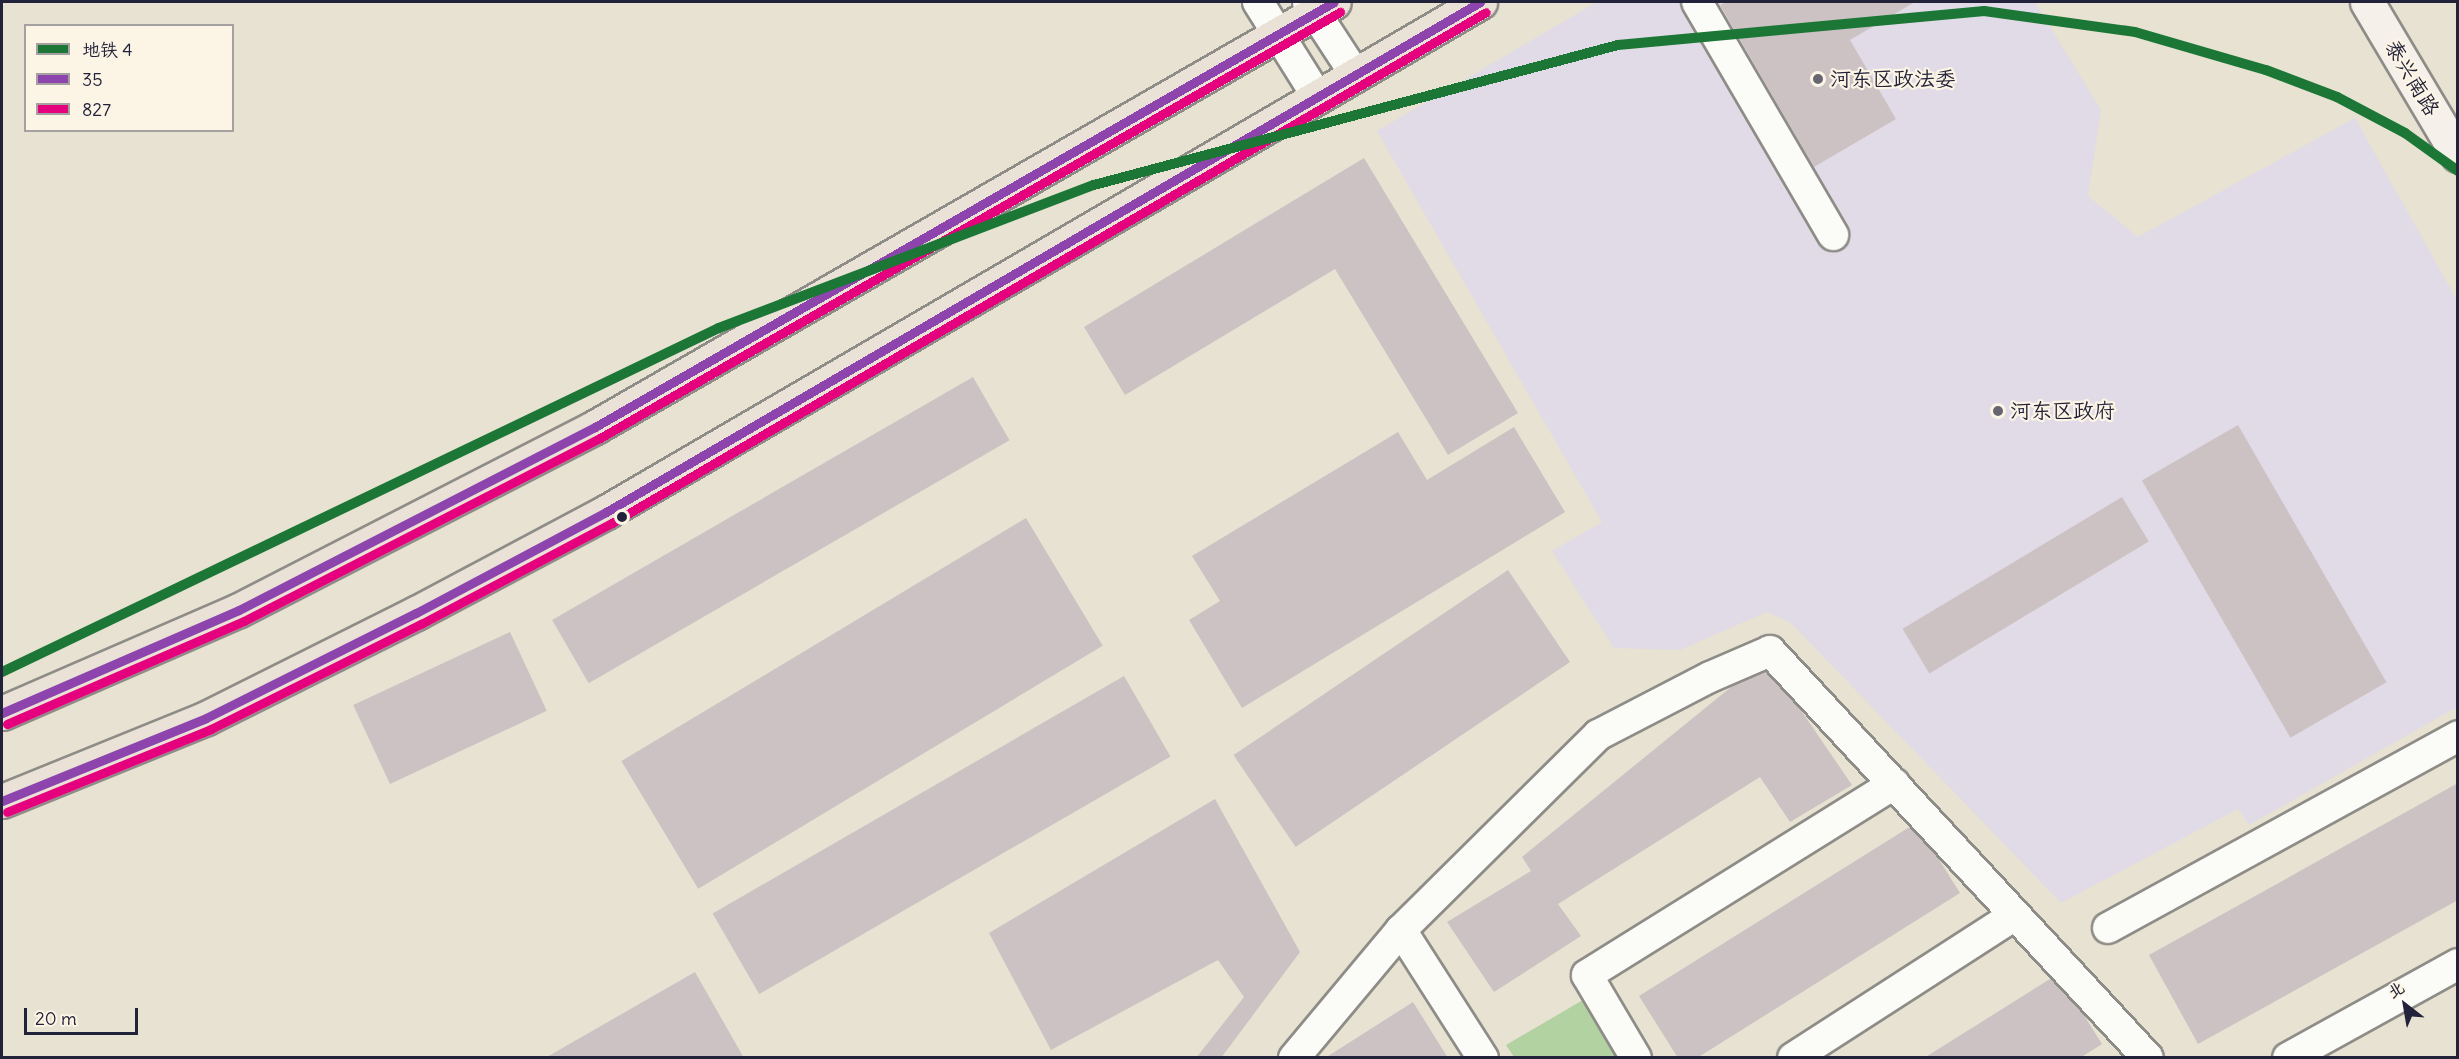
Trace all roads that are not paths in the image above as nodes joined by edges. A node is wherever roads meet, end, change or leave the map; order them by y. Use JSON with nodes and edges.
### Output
{"nodes":[{"id":1,"x":1258,"y":2,"type":"edge"},
{"id":2,"x":1480,"y":2,"type":"edge"},
{"id":3,"x":1697,"y":2,"type":"edge"},
{"id":4,"x":2367,"y":2,"type":"edge"},
{"id":5,"x":1319,"y":5,"type":"edge"},
{"id":6,"x":1279,"y":35,"type":"junction"},
{"id":7,"x":1355,"y":74,"type":"junction"},
{"id":8,"x":1317,"y":96,"type":"junction"},
{"id":9,"x":2457,"y":155,"type":"edge"},
{"id":10,"x":1833,"y":236,"type":"dead end"},
{"id":11,"x":2,"y":712,"type":"edge"},
{"id":12,"x":2457,"y":736,"type":"edge"},
{"id":13,"x":1894,"y":784,"type":"junction"},
{"id":14,"x":2,"y":801,"type":"edge"},
{"id":15,"x":2016,"y":915,"type":"junction"},
{"id":16,"x":2108,"y":928,"type":"dead end"},
{"id":17,"x":1401,"y":930,"type":"junction"},
{"id":18,"x":2457,"y":964,"type":"edge"},
{"id":19,"x":1294,"y":1058,"type":"edge"},
{"id":20,"x":1483,"y":1058,"type":"edge"},
{"id":21,"x":1636,"y":1058,"type":"edge"},
{"id":22,"x":1793,"y":1058,"type":"edge"},
{"id":23,"x":2148,"y":1058,"type":"edge"},
{"id":24,"x":2288,"y":1058,"type":"edge"}],
"edges":[{"from":1,"to":6,"type":"street"},
{"from":2,"to":7,"type":"main road"},
{"from":3,"to":10,"type":"street"},
{"from":4,"to":9,"type":"main road","name":"泰兴南路"},
{"from":5,"to":6,"type":"main road"},
{"from":5,"to":7,"type":"street"},
{"from":6,"to":8,"type":"street"},
{"from":6,"to":11,"type":"main road"},
{"from":7,"to":8,"type":"main road"},
{"from":8,"to":14,"type":"main road"},
{"from":12,"to":16,"type":"street"},
{"from":13,"to":15,"type":"street"},
{"from":13,"to":17,"type":"street"},
{"from":13,"to":21,"type":"street"},
{"from":15,"to":22,"type":"street"},
{"from":15,"to":23,"type":"street"},
{"from":17,"to":19,"type":"street"},
{"from":17,"to":20,"type":"street"},
{"from":18,"to":24,"type":"street"}]}
